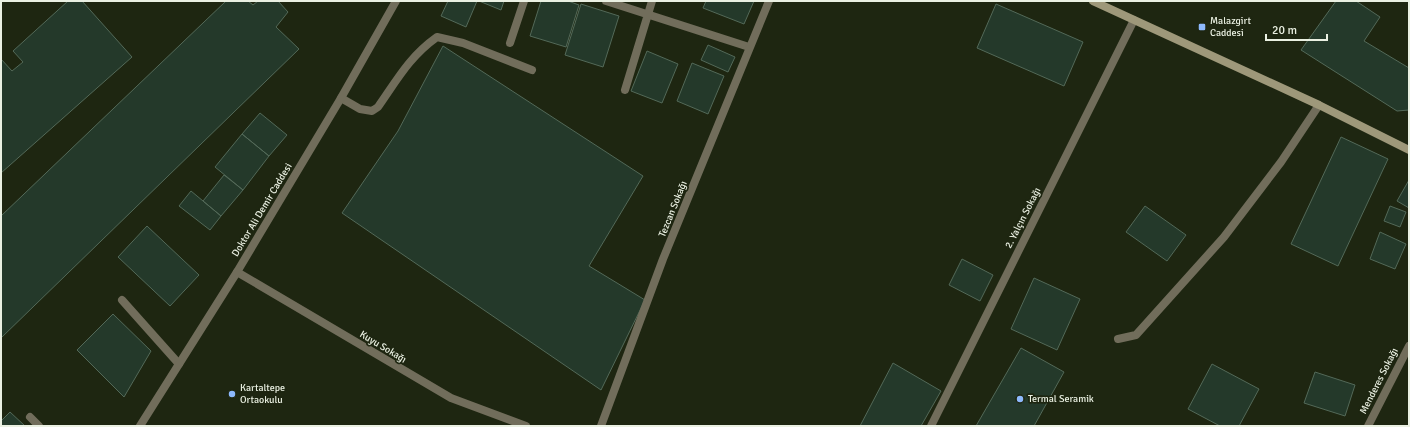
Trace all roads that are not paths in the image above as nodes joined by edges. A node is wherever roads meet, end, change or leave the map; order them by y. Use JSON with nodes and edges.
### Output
{"nodes":[{"id":1,"x":396,"y":1,"type":"edge"},
{"id":2,"x":524,"y":1,"type":"edge"},
{"id":3,"x":606,"y":1,"type":"edge"},
{"id":4,"x":652,"y":1,"type":"edge"},
{"id":5,"x":769,"y":1,"type":"edge"},
{"id":6,"x":1093,"y":1,"type":"edge"},
{"id":7,"x":648,"y":15,"type":"junction"},
{"id":8,"x":1134,"y":20,"type":"junction"},
{"id":9,"x":510,"y":44,"type":"dead end"},
{"id":10,"x":749,"y":48,"type":"junction"},
{"id":11,"x":532,"y":70,"type":"dead end"},
{"id":12,"x":625,"y":90,"type":"dead end"},
{"id":13,"x":341,"y":98,"type":"junction"},
{"id":14,"x":1319,"y":105,"type":"junction"},
{"id":15,"x":1409,"y":150,"type":"edge"},
{"id":16,"x":237,"y":272,"type":"junction"},
{"id":17,"x":122,"y":300,"type":"dead end"},
{"id":18,"x":1118,"y":339,"type":"dead end"},
{"id":19,"x":1409,"y":346,"type":"edge"},
{"id":20,"x":179,"y":364,"type":"junction"},
{"id":21,"x":30,"y":417,"type":"dead end"},
{"id":22,"x":39,"y":426,"type":"edge"},
{"id":23,"x":140,"y":426,"type":"edge"},
{"id":24,"x":526,"y":426,"type":"edge"},
{"id":25,"x":601,"y":426,"type":"edge"},
{"id":26,"x":931,"y":426,"type":"edge"},
{"id":27,"x":1368,"y":426,"type":"edge"}],
"edges":[{"from":1,"to":13,"type":"street","name":"Doktor Ali Demir Caddesi"},
{"from":2,"to":9,"type":"street"},
{"from":3,"to":7,"type":"street"},
{"from":4,"to":7,"type":"street"},
{"from":5,"to":10,"type":"street","name":"Tezcan Sokağı"},
{"from":6,"to":8,"type":"main road"},
{"from":7,"to":10,"type":"street"},
{"from":7,"to":12,"type":"street"},
{"from":8,"to":14,"type":"main road"},
{"from":8,"to":26,"type":"street","name":"2. Yalçın Sokağı"},
{"from":10,"to":25,"type":"street","name":"Tezcan Sokağı"},
{"from":11,"to":13,"type":"street"},
{"from":13,"to":16,"type":"street","name":"Doktor Ali Demir Caddesi"},
{"from":14,"to":15,"type":"main road"},
{"from":14,"to":18,"type":"street"},
{"from":16,"to":20,"type":"street","name":"Doktor Ali Demir Caddesi"},
{"from":16,"to":24,"type":"street","name":"Kuyu Sokağı"},
{"from":17,"to":20,"type":"street"},
{"from":19,"to":27,"type":"street","name":"Menderes Sokağı"},
{"from":20,"to":23,"type":"street","name":"Doktor Ali Demir Caddesi"},
{"from":21,"to":22,"type":"street"}]}
